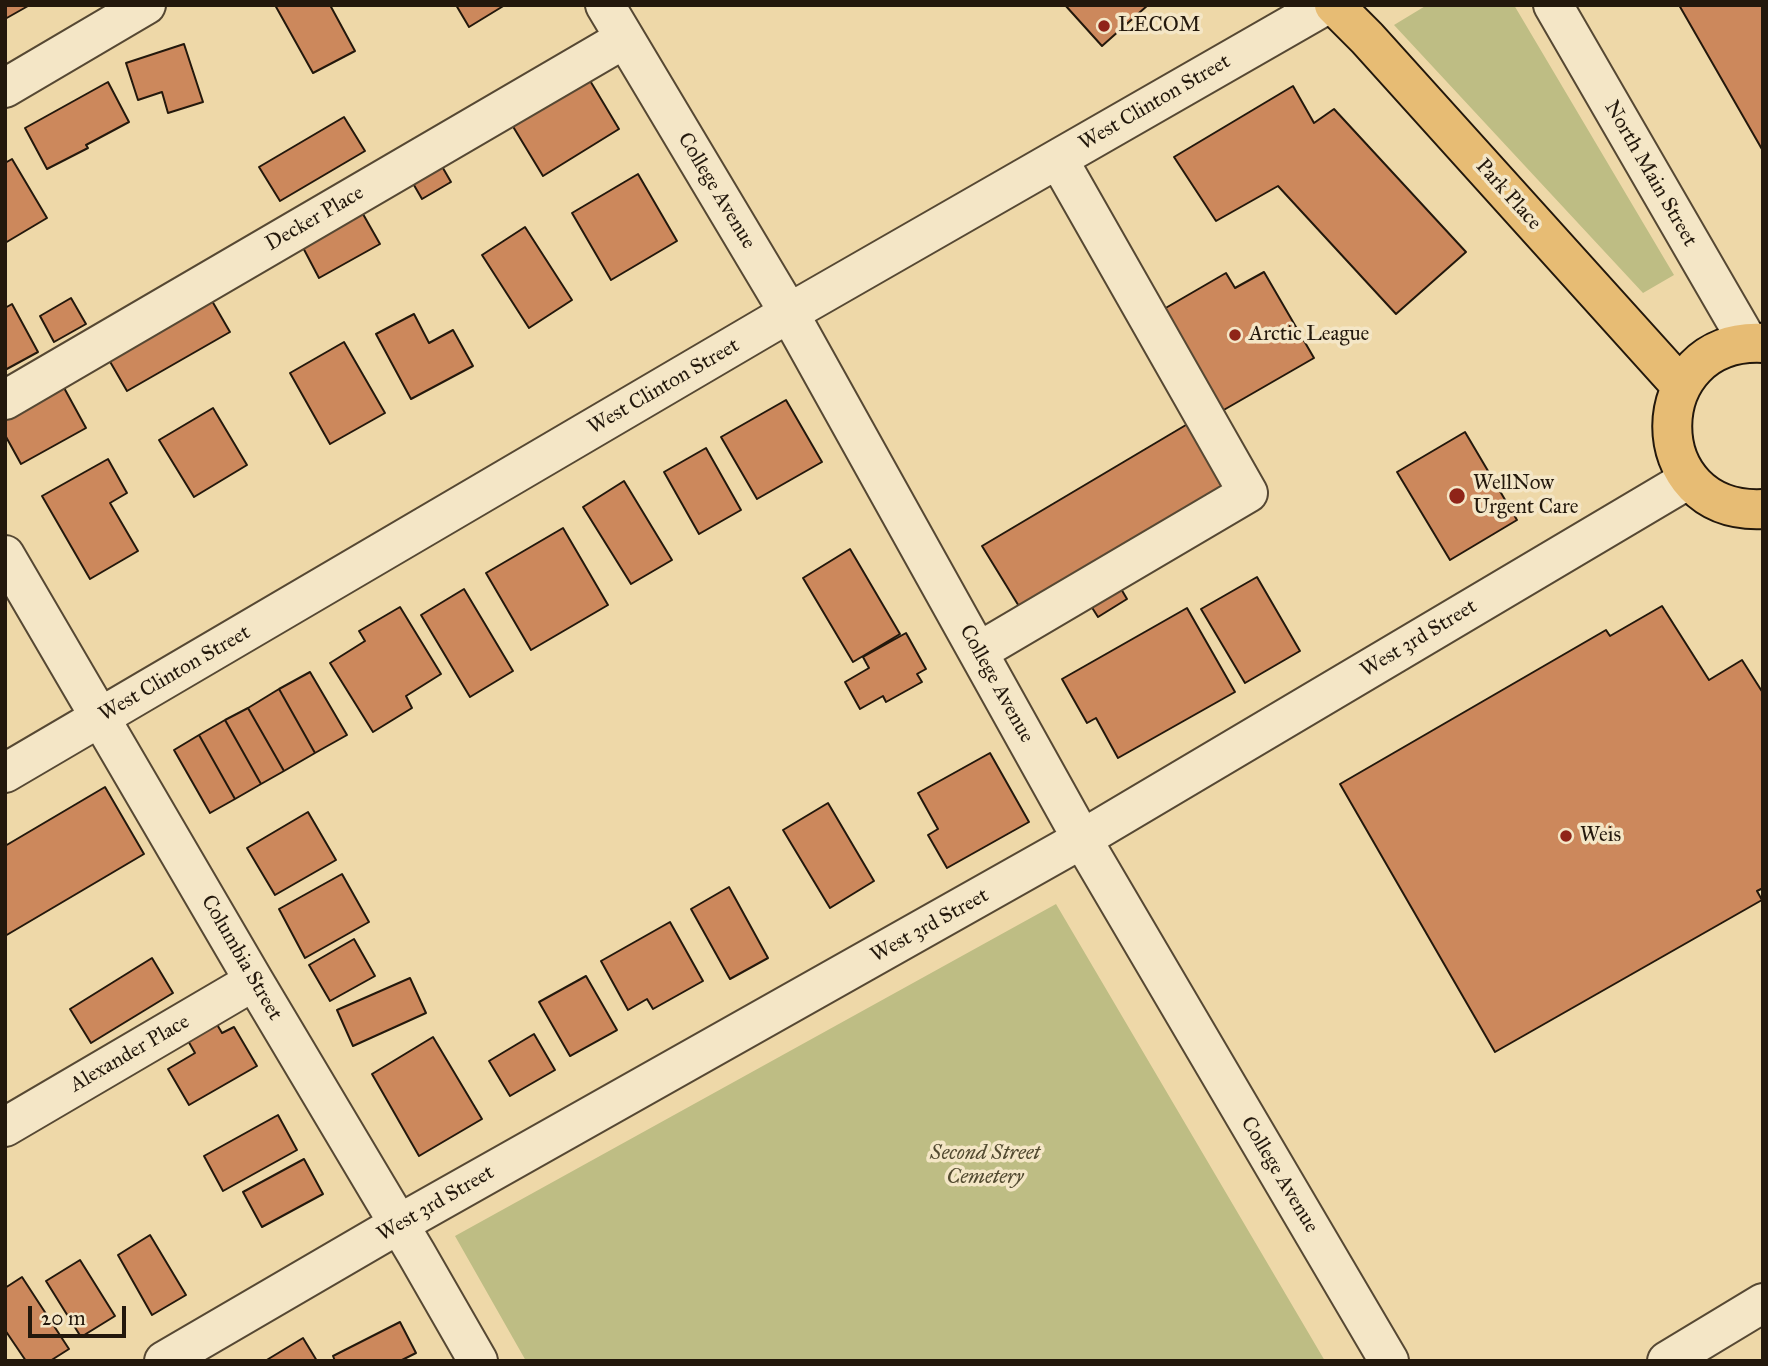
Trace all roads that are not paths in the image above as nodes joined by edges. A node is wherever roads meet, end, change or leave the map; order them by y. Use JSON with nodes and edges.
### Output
{"nodes":[{"id":1,"x":146,"y":5,"type":"edge"},
{"id":2,"x":605,"y":5,"type":"edge"},
{"id":3,"x":1326,"y":5,"type":"edge"},
{"id":4,"x":1334,"y":5,"type":"edge"},
{"id":5,"x":1553,"y":5,"type":"edge"},
{"id":6,"x":624,"y":39,"type":"junction"},
{"id":7,"x":5,"y":89,"type":"edge"},
{"id":8,"x":1058,"y":159,"type":"junction"},
{"id":9,"x":789,"y":313,"type":"junction"},
{"id":10,"x":1755,"y":343,"type":"edge"},
{"id":11,"x":1681,"y":386,"type":"junction"},
{"id":12,"x":5,"y":400,"type":"edge"},
{"id":13,"x":1689,"y":479,"type":"junction"},
{"id":14,"x":1763,"y":509,"type":"edge"},
{"id":15,"x":5,"y":555,"type":"edge"},
{"id":16,"x":978,"y":652,"type":"junction"},
{"id":17,"x":100,"y":718,"type":"junction"},
{"id":18,"x":5,"y":773,"type":"edge"},
{"id":19,"x":1082,"y":839,"type":"junction"},
{"id":20,"x":254,"y":981,"type":"junction"},
{"id":21,"x":5,"y":1126,"type":"edge"},
{"id":22,"x":400,"y":1224,"type":"junction"},
{"id":23,"x":1763,"y":1303,"type":"edge"},
{"id":24,"x":164,"y":1361,"type":"edge"},
{"id":25,"x":478,"y":1361,"type":"edge"},
{"id":26,"x":1389,"y":1361,"type":"edge"},
{"id":27,"x":1667,"y":1361,"type":"edge"}],
"edges":[{"from":1,"to":7,"type":"street"},
{"from":2,"to":6,"type":"street","name":"College Avenue"},
{"from":3,"to":8,"type":"street","name":"West Clinton Street"},
{"from":4,"to":11,"type":"main road","name":"Park Place"},
{"from":5,"to":10,"type":"street","name":"North Main Street"},
{"from":6,"to":9,"type":"street","name":"College Avenue"},
{"from":6,"to":12,"type":"street","name":"Decker Place"},
{"from":8,"to":9,"type":"street","name":"West Clinton Street"},
{"from":8,"to":16,"type":"street"},
{"from":9,"to":16,"type":"street","name":"College Avenue"},
{"from":9,"to":17,"type":"street","name":"West Clinton Street"},
{"from":10,"to":11,"type":"main road"},
{"from":11,"to":13,"type":"main road"},
{"from":13,"to":14,"type":"main road"},
{"from":13,"to":19,"type":"street","name":"West 3rd Street"},
{"from":15,"to":17,"type":"street","name":"Columbia Street"},
{"from":16,"to":19,"type":"street","name":"College Avenue"},
{"from":17,"to":18,"type":"street","name":"West Clinton Street"},
{"from":17,"to":20,"type":"street","name":"Columbia Street"},
{"from":19,"to":22,"type":"street","name":"West 3rd Street"},
{"from":19,"to":26,"type":"street","name":"College Avenue"},
{"from":20,"to":21,"type":"street","name":"Alexander Place"},
{"from":20,"to":22,"type":"street","name":"Columbia Street"},
{"from":22,"to":24,"type":"street","name":"West 3rd Street"},
{"from":22,"to":25,"type":"street","name":"Columbia Street"},
{"from":23,"to":27,"type":"street"}]}
